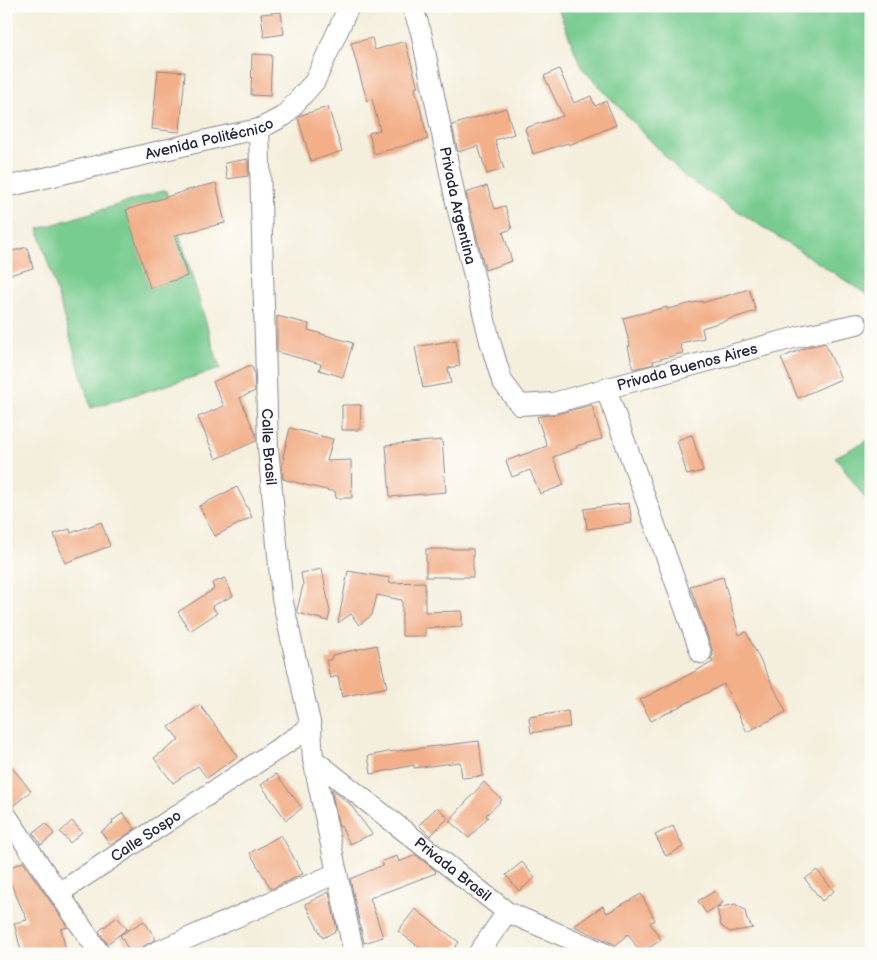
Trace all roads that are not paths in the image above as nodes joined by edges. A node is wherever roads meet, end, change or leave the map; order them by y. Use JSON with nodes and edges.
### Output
{"nodes":[{"id":1,"x":349,"y":6,"type":"edge"},
{"id":2,"x":412,"y":6,"type":"edge"},
{"id":3,"x":259,"y":129,"type":"junction"},
{"id":4,"x":6,"y":187,"type":"edge"},
{"id":5,"x":857,"y":324,"type":"dead end"},
{"id":6,"x":606,"y":389,"type":"junction"},
{"id":7,"x":517,"y":401,"type":"joint"},
{"id":8,"x":701,"y":653,"type":"dead end"},
{"id":9,"x":311,"y":727,"type":"junction"},
{"id":10,"x":313,"y":759,"type":"junction"},
{"id":11,"x":6,"y":815,"type":"edge"},
{"id":12,"x":337,"y":873,"type":"junction"},
{"id":13,"x":59,"y":893,"type":"junction"},
{"id":14,"x":507,"y":912,"type":"junction"},
{"id":15,"x":100,"y":954,"type":"edge"},
{"id":16,"x":152,"y":954,"type":"edge"},
{"id":17,"x":354,"y":954,"type":"edge"},
{"id":18,"x":478,"y":954,"type":"edge"},
{"id":19,"x":606,"y":954,"type":"edge"}],
"edges":[{"from":1,"to":3,"type":"street","name":"Avenida Politécnico"},
{"from":2,"to":7,"type":"street","name":"Privada Argentina"},
{"from":3,"to":4,"type":"street","name":"Avenida Politécnico"},
{"from":3,"to":9,"type":"street","name":"Calle Brasil"},
{"from":5,"to":6,"type":"street","name":"Privada Buenos Aires"},
{"from":6,"to":7,"type":"street","name":"Privada Buenos Aires"},
{"from":6,"to":8,"type":"street"},
{"from":9,"to":10,"type":"street","name":"Calle Brasil"},
{"from":9,"to":13,"type":"street","name":"Calle Sospo"},
{"from":10,"to":12,"type":"street","name":"Calle Brasil"},
{"from":10,"to":14,"type":"street","name":"Privada Brasil"},
{"from":11,"to":13,"type":"street"},
{"from":12,"to":16,"type":"street"},
{"from":12,"to":17,"type":"street","name":"Calle Brasil"},
{"from":13,"to":15,"type":"street"},
{"from":14,"to":18,"type":"street"},
{"from":14,"to":19,"type":"street","name":"Privada Brasil"}]}
